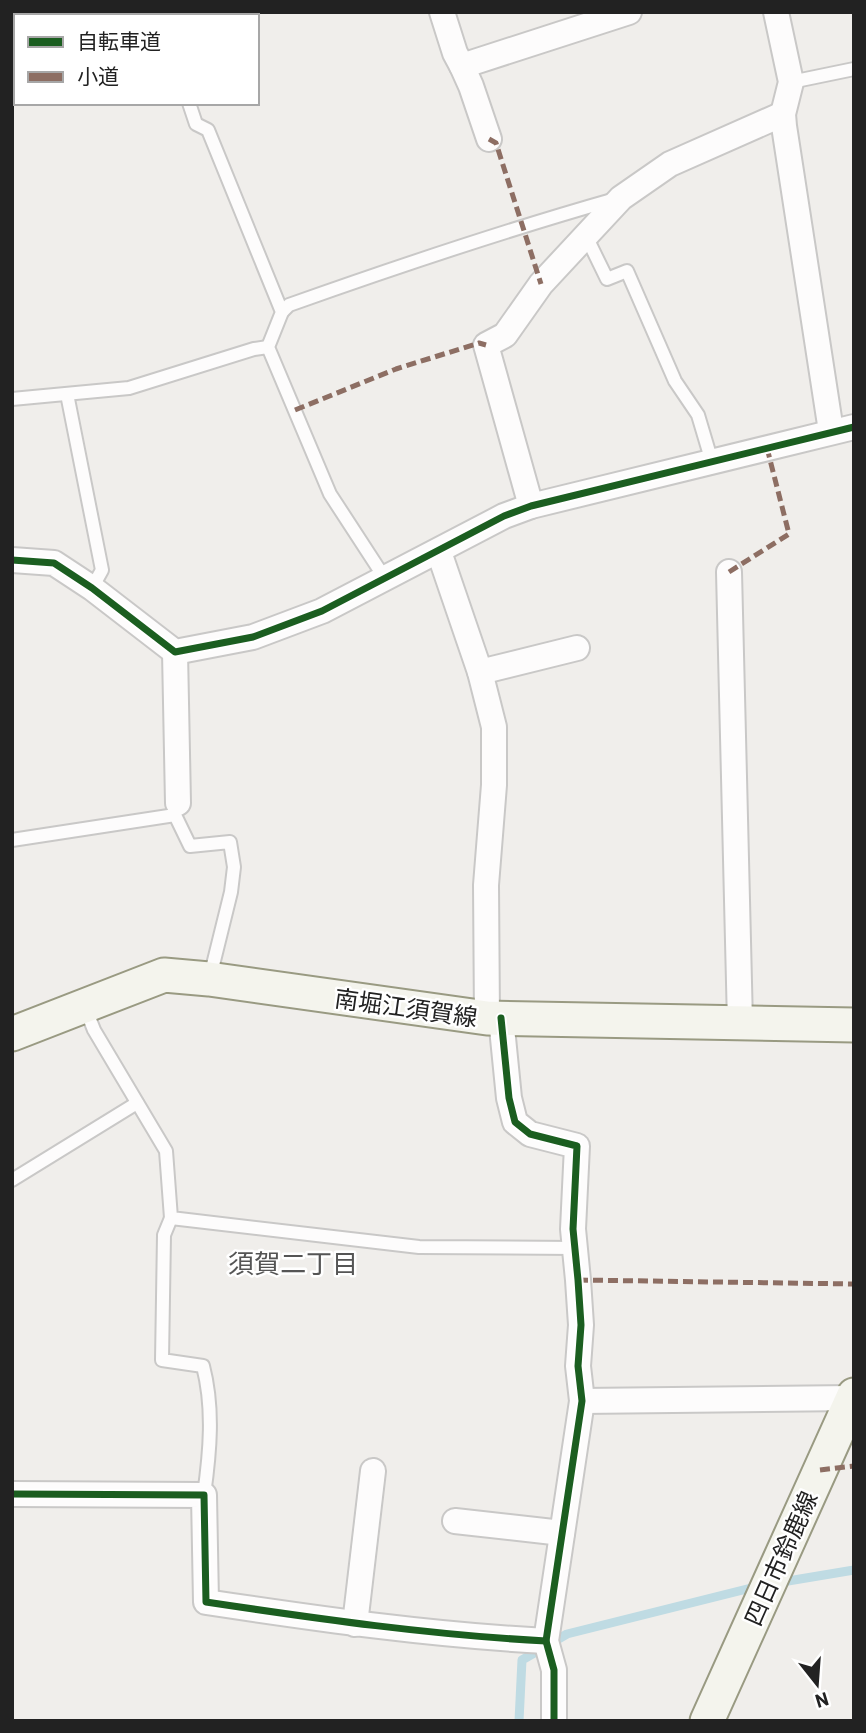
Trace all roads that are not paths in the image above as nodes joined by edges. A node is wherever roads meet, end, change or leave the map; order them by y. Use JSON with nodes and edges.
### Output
{"nodes":[{"id":1,"x":442,"y":12,"type":"edge"},
{"id":2,"x":629,"y":12,"type":"edge"},
{"id":3,"x":776,"y":12,"type":"edge"},
{"id":4,"x":462,"y":66,"type":"junction"},
{"id":5,"x":854,"y":69,"type":"edge"},
{"id":6,"x":791,"y":82,"type":"junction"},
{"id":7,"x":190,"y":105,"type":"edge"},
{"id":8,"x":783,"y":114,"type":"junction"},
{"id":9,"x":489,"y":139,"type":"dead end"},
{"id":10,"x":621,"y":198,"type":"junction"},
{"id":11,"x":586,"y":236,"type":"junction"},
{"id":12,"x":282,"y":312,"type":"junction"},
{"id":13,"x":268,"y":347,"type":"junction"},
{"id":14,"x":12,"y":393,"type":"edge"},
{"id":15,"x":67,"y":394,"type":"junction"},
{"id":16,"x":13,"y":399,"type":"edge"},
{"id":17,"x":842,"y":429,"type":"edge"},
{"id":18,"x":712,"y":462,"type":"junction"},
{"id":19,"x":531,"y":506,"type":"junction"},
{"id":20,"x":439,"y":552,"type":"junction"},
{"id":21,"x":12,"y":560,"type":"edge"},
{"id":22,"x":729,"y":572,"type":"dead end"},
{"id":23,"x":386,"y":580,"type":"junction"},
{"id":24,"x":92,"y":588,"type":"junction"},
{"id":25,"x":577,"y":648,"type":"dead end"},
{"id":26,"x":175,"y":652,"type":"junction"},
{"id":27,"x":480,"y":672,"type":"junction"},
{"id":28,"x":176,"y":809,"type":"junction"},
{"id":29,"x":12,"y":840,"type":"edge"},
{"id":30,"x":209,"y":979,"type":"junction"},
{"id":31,"x":84,"y":1005,"type":"junction"},
{"id":32,"x":494,"y":1018,"type":"junction"},
{"id":33,"x":740,"y":1023,"type":"junction"},
{"id":34,"x":854,"y":1025,"type":"edge"},
{"id":35,"x":12,"y":1034,"type":"edge"},
{"id":36,"x":137,"y":1103,"type":"junction"},
{"id":37,"x":12,"y":1180,"type":"edge"},
{"id":38,"x":171,"y":1219,"type":"junction"},
{"id":39,"x":576,"y":1248,"type":"junction"},
{"id":40,"x":853,"y":1396,"type":"edge"},
{"id":41,"x":582,"y":1401,"type":"junction"},
{"id":42,"x":373,"y":1471,"type":"dead end"},
{"id":43,"x":12,"y":1494,"type":"edge"},
{"id":44,"x":204,"y":1495,"type":"junction"},
{"id":45,"x":455,"y":1521,"type":"dead end"},
{"id":46,"x":562,"y":1533,"type":"junction"},
{"id":47,"x":355,"y":1624,"type":"junction"},
{"id":48,"x":534,"y":1641,"type":"junction"},
{"id":49,"x":554,"y":1721,"type":"edge"},
{"id":50,"x":707,"y":1721,"type":"edge"}],
"edges":[{"from":1,"to":4,"type":"street"},
{"from":2,"to":4,"type":"street"},
{"from":3,"to":6,"type":"street"},
{"from":4,"to":9,"type":"street"},
{"from":5,"to":6,"type":"lane"},
{"from":6,"to":8,"type":"street"},
{"from":7,"to":12,"type":"lane"},
{"from":8,"to":10,"type":"street"},
{"from":8,"to":17,"type":"street"},
{"from":10,"to":11,"type":"street"},
{"from":10,"to":12,"type":"lane"},
{"from":11,"to":18,"type":"lane"},
{"from":11,"to":19,"type":"street"},
{"from":12,"to":13,"type":"lane"},
{"from":13,"to":15,"type":"lane"},
{"from":13,"to":23,"type":"lane"},
{"from":14,"to":16,"type":"lane"},
{"from":15,"to":16,"type":"lane"},
{"from":15,"to":24,"type":"lane"},
{"from":17,"to":18,"type":"street"},
{"from":18,"to":19,"type":"street"},
{"from":19,"to":20,"type":"street"},
{"from":20,"to":23,"type":"street"},
{"from":20,"to":27,"type":"street"},
{"from":21,"to":24,"type":"street"},
{"from":22,"to":33,"type":"street"},
{"from":23,"to":26,"type":"street"},
{"from":24,"to":26,"type":"street"},
{"from":25,"to":27,"type":"street"},
{"from":26,"to":28,"type":"street"},
{"from":27,"to":32,"type":"street"},
{"from":28,"to":29,"type":"lane"},
{"from":28,"to":30,"type":"lane"},
{"from":30,"to":31,"type":"main road","name":"南堀江須賀線"},
{"from":30,"to":32,"type":"main road","name":"南堀江須賀線"},
{"from":31,"to":35,"type":"main road","name":"南堀江須賀線"},
{"from":31,"to":36,"type":"lane"},
{"from":32,"to":33,"type":"main road","name":"南堀江須賀線"},
{"from":32,"to":39,"type":"street"},
{"from":33,"to":34,"type":"main road","name":"南堀江須賀線"},
{"from":36,"to":37,"type":"lane"},
{"from":36,"to":38,"type":"lane"},
{"from":38,"to":39,"type":"lane"},
{"from":38,"to":44,"type":"lane"},
{"from":39,"to":41,"type":"street"},
{"from":40,"to":41,"type":"street"},
{"from":40,"to":50,"type":"main road","name":"四日市鈴鹿線"},
{"from":41,"to":46,"type":"street"},
{"from":42,"to":47,"type":"street"},
{"from":43,"to":44,"type":"street"},
{"from":44,"to":47,"type":"street"},
{"from":45,"to":46,"type":"street"},
{"from":46,"to":48,"type":"street"},
{"from":47,"to":48,"type":"street"},
{"from":48,"to":49,"type":"street"}]}
